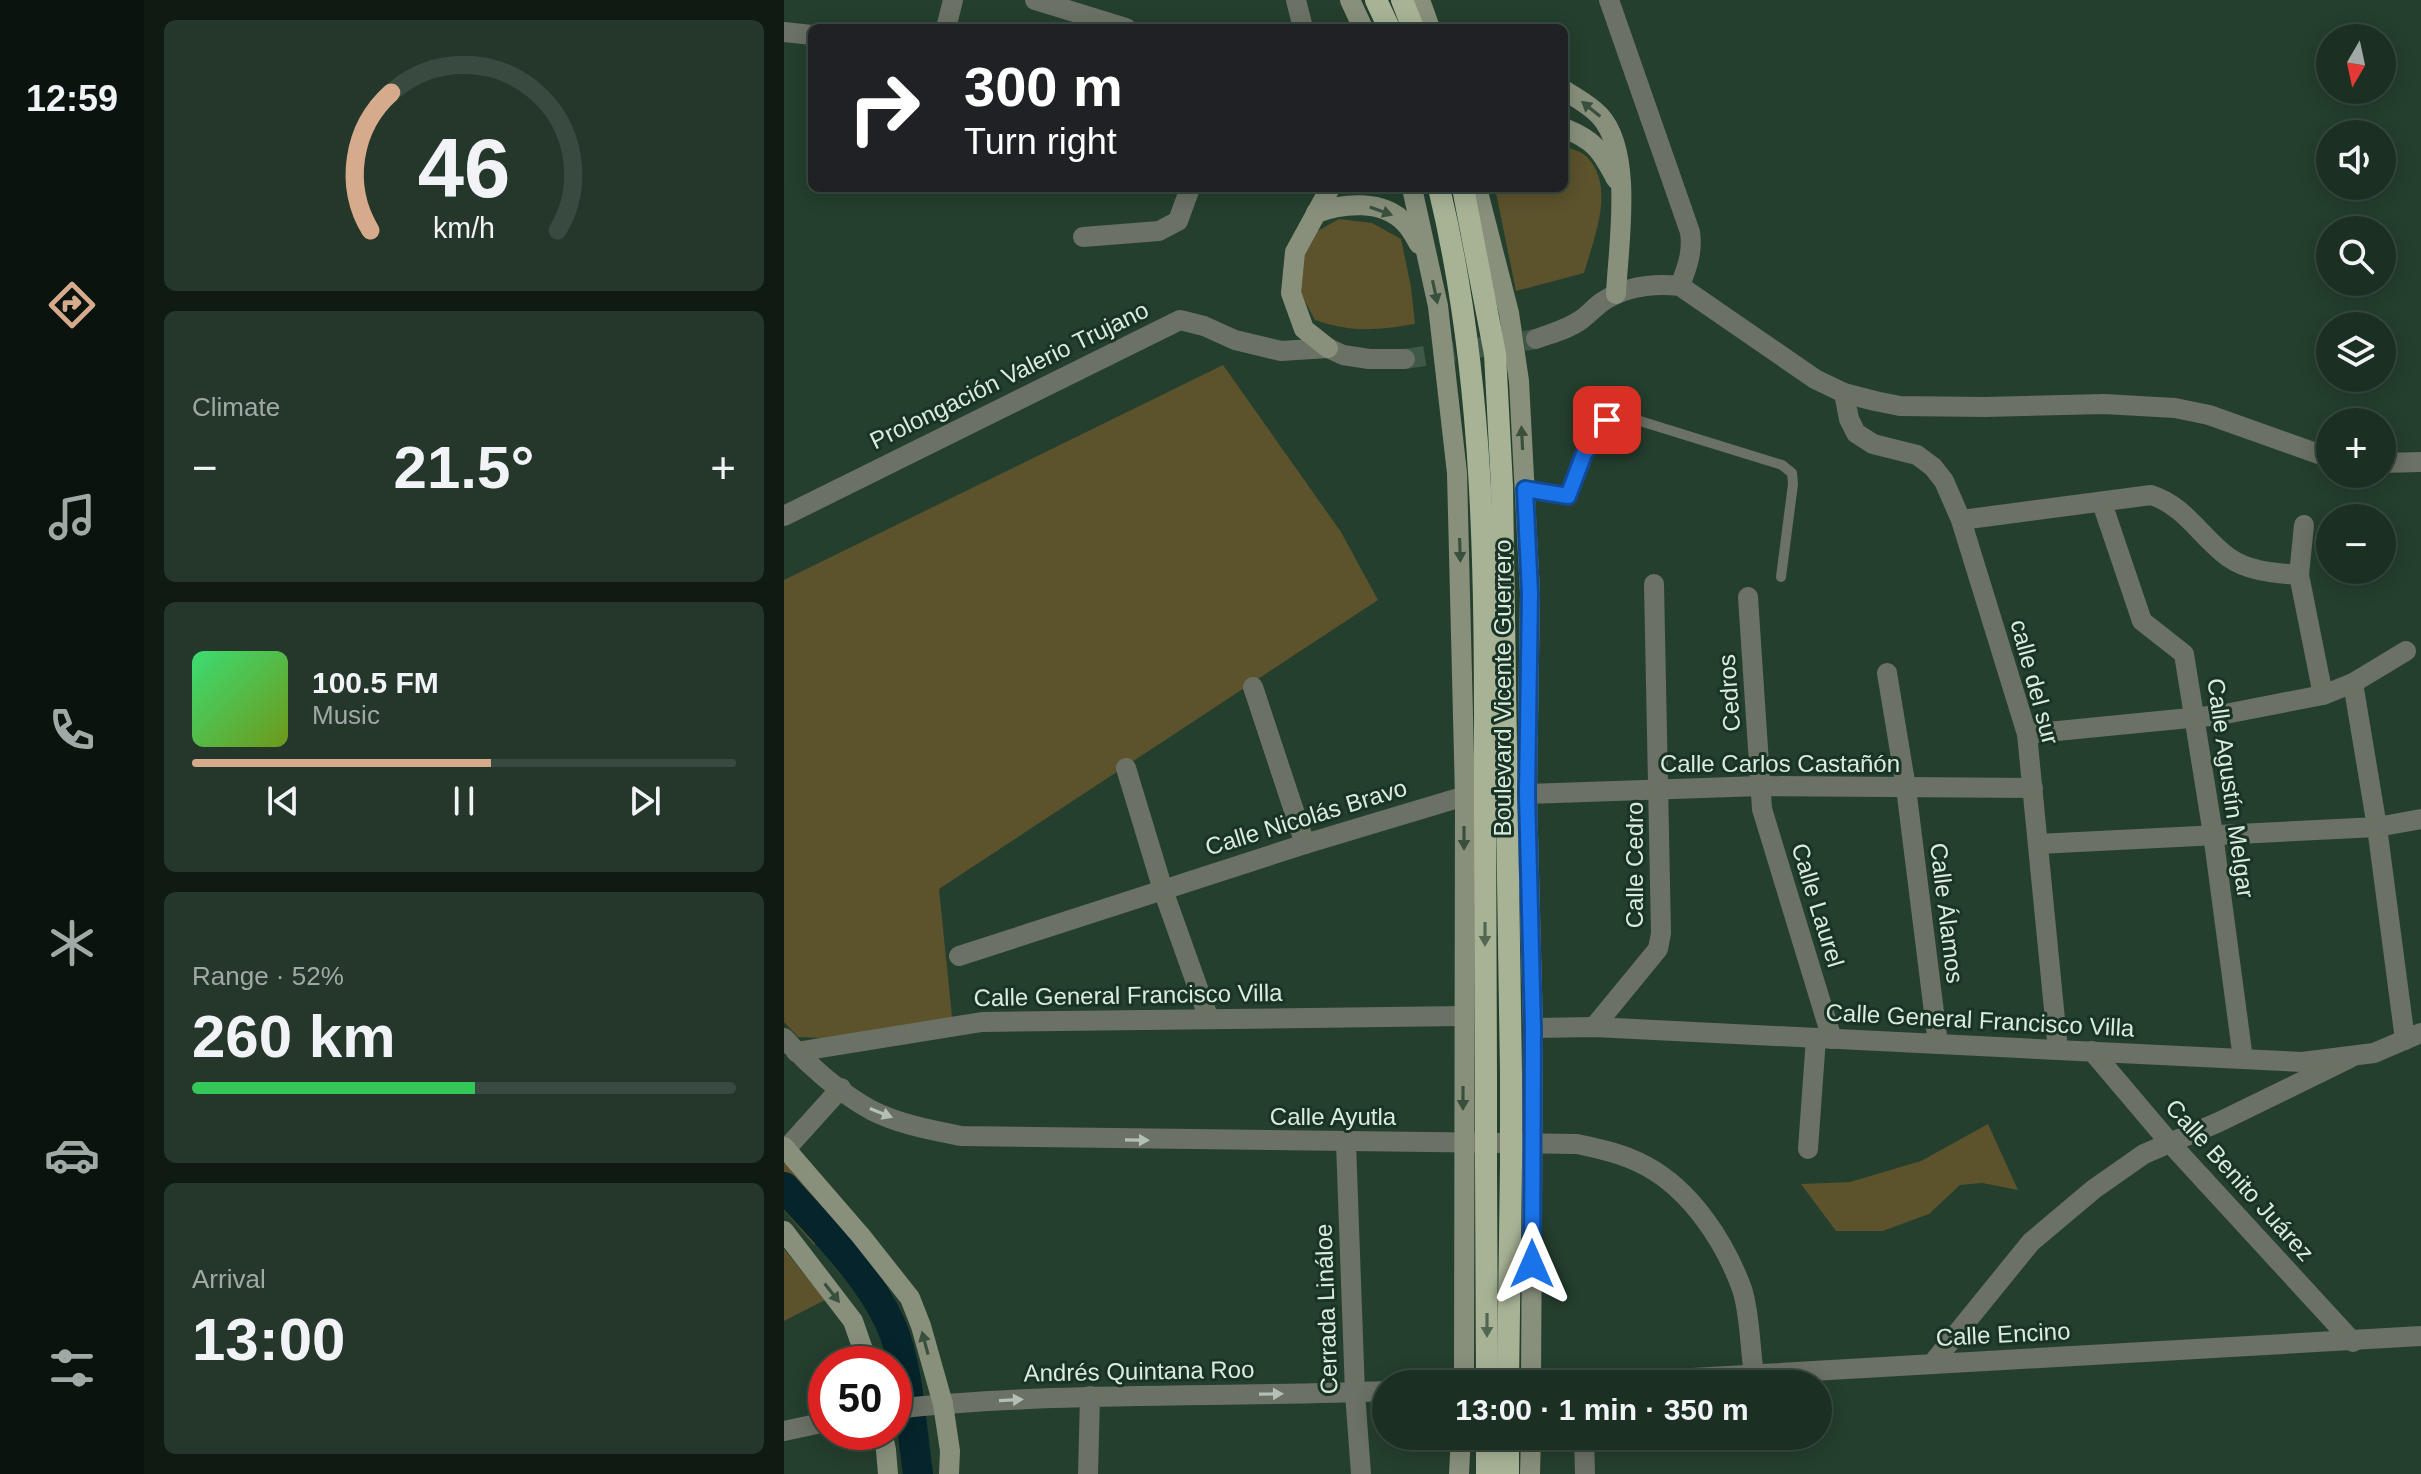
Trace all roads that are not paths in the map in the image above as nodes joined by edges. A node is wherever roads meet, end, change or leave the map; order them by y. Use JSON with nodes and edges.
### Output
{"nodes":[{"id":1,"x":953,"y":0,"type":"edge"},
{"id":2,"x":1035,"y":0,"type":"edge"},
{"id":3,"x":1296,"y":0,"type":"edge"},
{"id":4,"x":1350,"y":0,"type":"edge"},
{"id":5,"x":1376,"y":0,"type":"edge"},
{"id":6,"x":1609,"y":0,"type":"edge"},
{"id":7,"x":1414,"y":11,"type":"edge"},
{"id":8,"x":947,"y":24,"type":"edge"},
{"id":9,"x":1113,"y":24,"type":"edge"},
{"id":10,"x":1302,"y":24,"type":"edge"},
{"id":11,"x":1361,"y":24,"type":"edge"},
{"id":12,"x":1387,"y":24,"type":"edge"},
{"id":13,"x":1439,"y":24,"type":"edge"},
{"id":14,"x":784,"y":32,"type":"edge"},
{"id":15,"x":808,"y":35,"type":"edge"},
{"id":16,"x":1568,"y":93,"type":"edge"},
{"id":17,"x":1568,"y":130,"type":"edge"},
{"id":18,"x":1621,"y":189,"type":"junction"},
{"id":19,"x":1189,"y":192,"type":"edge"},
{"id":20,"x":1328,"y":192,"type":"edge"},
{"id":21,"x":1413,"y":192,"type":"edge"},
{"id":22,"x":1440,"y":192,"type":"edge"},
{"id":23,"x":1464,"y":192,"type":"edge"},
{"id":24,"x":1478,"y":192,"type":"edge"},
{"id":25,"x":1486,"y":192,"type":"edge"},
{"id":26,"x":1316,"y":213,"type":"junction"},
{"id":27,"x":1483,"y":213,"type":"junction"},
{"id":28,"x":1083,"y":237,"type":"dead end"},
{"id":29,"x":1427,"y":256,"type":"junction"},
{"id":30,"x":1680,"y":286,"type":"junction"},
{"id":31,"x":1616,"y":294,"type":"junction"},
{"id":32,"x":1536,"y":339,"type":"tunnel mouth"},
{"id":33,"x":1328,"y":348,"type":"junction"},
{"id":34,"x":1405,"y":359,"type":"tunnel mouth"},
{"id":35,"x":1844,"y":393,"type":"junction"},
{"id":36,"x":2316,"y":453,"type":"edge"},
{"id":37,"x":2421,"y":462,"type":"edge"},
{"id":38,"x":2396,"y":463,"type":"edge"},
{"id":39,"x":1525,"y":489,"type":"junction"},
{"id":40,"x":2102,"y":503,"type":"junction"},
{"id":41,"x":784,"y":516,"type":"edge"},
{"id":42,"x":1961,"y":520,"type":"junction"},
{"id":43,"x":2304,"y":525,"type":"dead end"},
{"id":44,"x":2299,"y":575,"type":"junction"},
{"id":45,"x":1781,"y":577,"type":"dead end"},
{"id":46,"x":1654,"y":584,"type":"dead end"},
{"id":47,"x":1748,"y":597,"type":"dead end"},
{"id":48,"x":2406,"y":651,"type":"dead end"},
{"id":49,"x":1887,"y":673,"type":"dead end"},
{"id":50,"x":2353,"y":683,"type":"junction"},
{"id":51,"x":1253,"y":687,"type":"dead end"},
{"id":52,"x":2323,"y":695,"type":"junction"},
{"id":53,"x":2195,"y":718,"type":"junction"},
{"id":54,"x":2027,"y":734,"type":"junction"},
{"id":55,"x":1126,"y":768,"type":"dead end"},
{"id":56,"x":1761,"y":786,"type":"junction"},
{"id":57,"x":1906,"y":788,"type":"junction"},
{"id":58,"x":2033,"y":788,"type":"junction"},
{"id":59,"x":1660,"y":789,"type":"junction"},
{"id":60,"x":1527,"y":794,"type":"junction"},
{"id":61,"x":1465,"y":796,"type":"junction"},
{"id":62,"x":2421,"y":819,"type":"edge"},
{"id":63,"x":2377,"y":827,"type":"junction"},
{"id":64,"x":2213,"y":834,"type":"junction"},
{"id":65,"x":1305,"y":844,"type":"junction"},
{"id":66,"x":2038,"y":844,"type":"junction"},
{"id":67,"x":1163,"y":890,"type":"junction"},
{"id":68,"x":959,"y":956,"type":"dead end"},
{"id":69,"x":1463,"y":1016,"type":"junction"},
{"id":70,"x":1209,"y":1019,"type":"junction"},
{"id":71,"x":1594,"y":1027,"type":"junction"},
{"id":72,"x":1533,"y":1028,"type":"junction"},
{"id":73,"x":2413,"y":1037,"type":"edge"},
{"id":74,"x":1824,"y":1038,"type":"junction"},
{"id":75,"x":1938,"y":1044,"type":"junction"},
{"id":76,"x":790,"y":1045,"type":"edge"},
{"id":77,"x":2058,"y":1050,"type":"junction"},
{"id":78,"x":2092,"y":1051,"type":"junction"},
{"id":79,"x":2358,"y":1055,"type":"junction"},
{"id":80,"x":2243,"y":1059,"type":"junction"},
{"id":81,"x":841,"y":1088,"type":"junction"},
{"id":82,"x":1463,"y":1142,"type":"junction"},
{"id":83,"x":1346,"y":1143,"type":"junction"},
{"id":84,"x":2170,"y":1143,"type":"junction"},
{"id":85,"x":1533,"y":1144,"type":"junction"},
{"id":86,"x":785,"y":1149,"type":"edge"},
{"id":87,"x":1808,"y":1149,"type":"dead end"},
{"id":88,"x":784,"y":1231,"type":"edge"},
{"id":89,"x":2421,"y":1336,"type":"edge"},
{"id":90,"x":2353,"y":1342,"type":"junction"},
{"id":91,"x":862,"y":1346,"type":"edge"},
{"id":92,"x":1932,"y":1364,"type":"junction"},
{"id":93,"x":1464,"y":1370,"type":"edge"},
{"id":94,"x":1487,"y":1370,"type":"edge"},
{"id":95,"x":1508,"y":1370,"type":"edge"},
{"id":96,"x":1531,"y":1370,"type":"edge"},
{"id":97,"x":1753,"y":1370,"type":"edge"},
{"id":98,"x":1825,"y":1370,"type":"edge"},
{"id":99,"x":1372,"y":1392,"type":"edge"},
{"id":100,"x":1355,"y":1393,"type":"junction"},
{"id":101,"x":1090,"y":1396,"type":"junction"},
{"id":102,"x":938,"y":1404,"type":"junction"},
{"id":103,"x":912,"y":1407,"type":"edge"},
{"id":104,"x":808,"y":1426,"type":"edge"},
{"id":105,"x":784,"y":1431,"type":"edge"},
{"id":106,"x":886,"y":1450,"type":"edge"},
{"id":107,"x":1460,"y":1450,"type":"edge"},
{"id":108,"x":1487,"y":1450,"type":"edge"},
{"id":109,"x":1508,"y":1450,"type":"edge"},
{"id":110,"x":1531,"y":1450,"type":"edge"},
{"id":111,"x":1584,"y":1450,"type":"edge"},
{"id":112,"x":888,"y":1474,"type":"edge"},
{"id":113,"x":949,"y":1474,"type":"edge"},
{"id":114,"x":1088,"y":1474,"type":"edge"},
{"id":115,"x":1361,"y":1474,"type":"edge"},
{"id":116,"x":1459,"y":1474,"type":"edge"},
{"id":117,"x":1487,"y":1474,"type":"edge"},
{"id":118,"x":1508,"y":1474,"type":"edge"},
{"id":119,"x":1530,"y":1474,"type":"edge"},
{"id":120,"x":1585,"y":1474,"type":"edge"}],
"edges":[{"from":1,"to":8,"type":"street"},
{"from":2,"to":9,"type":"street"},
{"from":3,"to":10,"type":"street"},
{"from":4,"to":11,"type":"main road"},
{"from":5,"to":12,"type":"highway"},
{"from":6,"to":30,"type":"street"},
{"from":7,"to":13,"type":"main road"},
{"from":14,"to":15,"type":"street"},
{"from":18,"to":16,"type":"main road","one_way":true},
{"from":17,"to":18,"type":"main road"},
{"from":18,"to":31,"type":"main road"},
{"from":19,"to":28,"type":"street"},
{"from":20,"to":26,"type":"main road"},
{"from":21,"to":29,"type":"main road","name":"Boulevard Vicente Guerrero"},
{"from":22,"to":94,"type":"highway","name":"Boulevard Vicente Guerrero","one_way":true,"bridge":true},
{"from":23,"to":95,"type":"highway","name":"Boulevard Vicente Guerrero","bridge":true},
{"from":24,"to":27,"type":"main road","name":"Boulevard Vicente Guerrero"},
{"from":25,"to":27,"type":"main road"},
{"from":26,"to":29,"type":"main road","one_way":true},
{"from":26,"to":33,"type":"main road"},
{"from":39,"to":27,"type":"main road","name":"Boulevard Vicente Guerrero","one_way":true},
{"from":29,"to":61,"type":"main road","name":"Boulevard Vicente Guerrero","one_way":true},
{"from":30,"to":31,"type":"street"},
{"from":30,"to":35,"type":"street"},
{"from":31,"to":32,"type":"street"},
{"from":33,"to":34,"type":"street","name":"Prolongación Valerio Trujano"},
{"from":33,"to":41,"type":"street","name":"Prolongación Valerio Trujano"},
{"from":35,"to":36,"type":"street"},
{"from":35,"to":42,"type":"street","name":"calle del sur"},
{"from":37,"to":38,"type":"street"},
{"from":39,"to":45,"type":"lane"},
{"from":39,"to":60,"type":"main road","name":"Boulevard Vicente Guerrero"},
{"from":40,"to":42,"type":"street"},
{"from":40,"to":44,"type":"street"},
{"from":40,"to":53,"type":"street","name":"Calle Agustín Melgar"},
{"from":42,"to":54,"type":"street","name":"calle del sur"},
{"from":43,"to":44,"type":"street"},
{"from":44,"to":52,"type":"street"},
{"from":46,"to":59,"type":"street","name":"Calle Cedro"},
{"from":47,"to":56,"type":"street","name":"Cedros"},
{"from":48,"to":50,"type":"street"},
{"from":49,"to":57,"type":"street","name":"Calle Álamos"},
{"from":50,"to":52,"type":"street"},
{"from":50,"to":63,"type":"street"},
{"from":51,"to":65,"type":"street"},
{"from":52,"to":53,"type":"street"},
{"from":53,"to":54,"type":"street"},
{"from":53,"to":64,"type":"street","name":"Calle Agustín Melgar"},
{"from":54,"to":58,"type":"street","name":"calle del sur"},
{"from":55,"to":67,"type":"street"},
{"from":56,"to":57,"type":"street","name":"Calle Carlos Castañón"},
{"from":56,"to":59,"type":"street","name":"Calle Carlos Castañón"},
{"from":56,"to":74,"type":"street","name":"Calle Laurel"},
{"from":57,"to":58,"type":"street","name":"Calle Carlos Castañón"},
{"from":57,"to":75,"type":"street","name":"Calle Álamos"},
{"from":58,"to":66,"type":"street","name":"calle del sur"},
{"from":59,"to":60,"type":"street","name":"Calle Carlos Castañón"},
{"from":59,"to":71,"type":"street","name":"Calle Cedro"},
{"from":60,"to":72,"type":"main road","name":"Boulevard Vicente Guerrero"},
{"from":61,"to":65,"type":"street","name":"Calle Nicolás Bravo"},
{"from":61,"to":69,"type":"main road","name":"Boulevard Vicente Guerrero","one_way":true},
{"from":62,"to":63,"type":"street"},
{"from":63,"to":64,"type":"street"},
{"from":63,"to":73,"type":"street"},
{"from":64,"to":66,"type":"street"},
{"from":64,"to":80,"type":"street","name":"Calle Agustín Melgar"},
{"from":65,"to":67,"type":"street","name":"Calle Nicolás Bravo"},
{"from":66,"to":77,"type":"street","name":"calle del sur"},
{"from":67,"to":68,"type":"street","name":"Calle Nicolás Bravo"},
{"from":67,"to":70,"type":"street"},
{"from":69,"to":70,"type":"street","name":"Calle General Francisco Villa"},
{"from":69,"to":82,"type":"main road","name":"Boulevard Vicente Guerrero","one_way":true},
{"from":70,"to":76,"type":"street","name":"Calle General Francisco Villa"},
{"from":71,"to":72,"type":"street","name":"Calle General Francisco Villa"},
{"from":71,"to":74,"type":"street","name":"Calle General Francisco Villa"},
{"from":72,"to":85,"type":"main road","name":"Boulevard Vicente Guerrero"},
{"from":73,"to":79,"type":"street","name":"Calle General Francisco Villa"},
{"from":74,"to":75,"type":"street","name":"Calle General Francisco Villa"},
{"from":74,"to":87,"type":"street"},
{"from":75,"to":77,"type":"street","name":"Calle General Francisco Villa"},
{"from":76,"to":81,"type":"street","name":"Calle Ayutla"},
{"from":77,"to":78,"type":"street","name":"Calle General Francisco Villa"},
{"from":78,"to":80,"type":"street","name":"Calle General Francisco Villa"},
{"from":78,"to":84,"type":"street","name":"Calle Benito Juárez"},
{"from":79,"to":80,"type":"street","name":"Calle General Francisco Villa"},
{"from":79,"to":84,"type":"street"},
{"from":81,"to":83,"type":"street","name":"Calle Ayutla","one_way":true},
{"from":81,"to":86,"type":"street"},
{"from":82,"to":83,"type":"street","name":"Calle Ayutla"},
{"from":82,"to":85,"type":"street","name":"Calle Ayutla"},
{"from":82,"to":93,"type":"main road","name":"Boulevard Vicente Guerrero"},
{"from":83,"to":100,"type":"street","name":"Cerrada Lináloe"},
{"from":84,"to":90,"type":"street","name":"Calle Benito Juárez"},
{"from":84,"to":92,"type":"street"},
{"from":85,"to":96,"type":"main road","name":"Boulevard Vicente Guerrero"},
{"from":85,"to":97,"type":"street","name":"Calle Ayutla"},
{"from":102,"to":86,"type":"main road","one_way":true},
{"from":88,"to":91,"type":"main road","one_way":true},
{"from":89,"to":90,"type":"street","name":"Calle Encino"},
{"from":90,"to":92,"type":"street","name":"Calle Encino"},
{"from":92,"to":98,"type":"street","name":"Calle Encino"},
{"from":99,"to":100,"type":"street","name":"Andrés Quintana Roo"},
{"from":101,"to":100,"type":"street","name":"Andrés Quintana Roo","one_way":true},
{"from":100,"to":115,"type":"street","name":"Cerrada Lináloe"},
{"from":102,"to":101,"type":"street","name":"Andrés Quintana Roo","one_way":true},
{"from":101,"to":114,"type":"street"},
{"from":102,"to":103,"type":"street","name":"Andrés Quintana Roo"},
{"from":102,"to":113,"type":"main road"},
{"from":104,"to":105,"type":"street"},
{"from":106,"to":112,"type":"main road"},
{"from":107,"to":116,"type":"main road"},
{"from":108,"to":117,"type":"highway"},
{"from":109,"to":118,"type":"highway"},
{"from":110,"to":119,"type":"main road"},
{"from":111,"to":120,"type":"street"}]}
